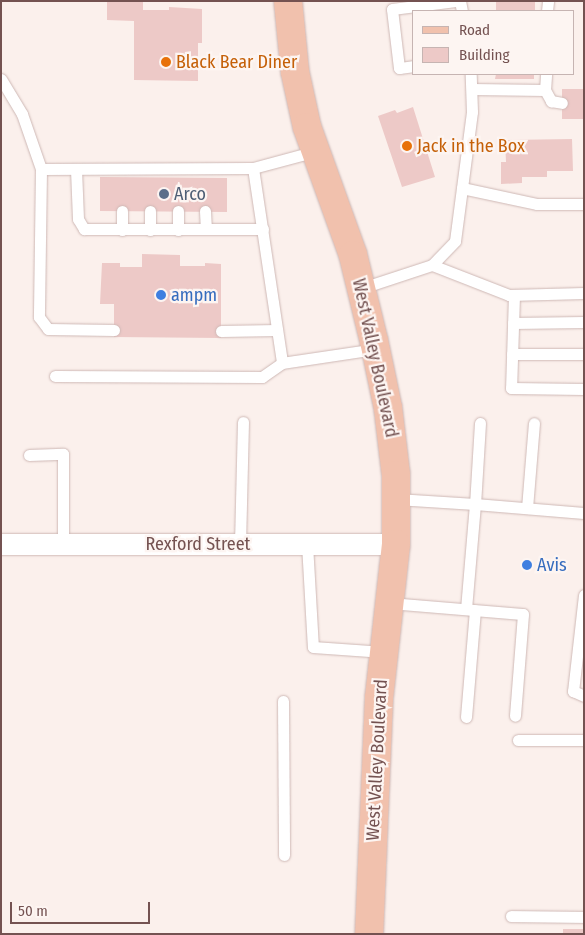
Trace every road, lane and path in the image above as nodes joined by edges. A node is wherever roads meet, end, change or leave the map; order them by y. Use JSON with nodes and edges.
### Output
{"nodes":[{"id":1,"x":288,"y":1,"type":"edge"},
{"id":2,"x":455,"y":1,"type":"edge"},
{"id":3,"x":412,"y":66,"type":"edge"},
{"id":4,"x":471,"y":75,"type":"edge"},
{"id":5,"x":546,"y":75,"type":"edge"},
{"id":6,"x":1,"y":79,"type":"edge"},
{"id":7,"x":472,"y":89,"type":"junction"},
{"id":8,"x":545,"y":90,"type":"junction"},
{"id":9,"x":562,"y":103,"type":"dead end"},
{"id":10,"x":316,"y":151,"type":"junction"},
{"id":11,"x":254,"y":168,"type":"junction"},
{"id":12,"x":41,"y":169,"type":"junction"},
{"id":13,"x":76,"y":169,"type":"junction"},
{"id":14,"x":462,"y":188,"type":"junction"},
{"id":15,"x":584,"y":204,"type":"edge"},
{"id":16,"x":122,"y":210,"type":"dead end"},
{"id":17,"x":150,"y":211,"type":"dead end"},
{"id":18,"x":178,"y":211,"type":"dead end"},
{"id":19,"x":205,"y":211,"type":"dead end"},
{"id":20,"x":206,"y":229,"type":"junction"},
{"id":21,"x":262,"y":229,"type":"junction"},
{"id":22,"x":122,"y":230,"type":"junction"},
{"id":23,"x":150,"y":230,"type":"junction"},
{"id":24,"x":178,"y":230,"type":"junction"},
{"id":25,"x":432,"y":265,"type":"junction"},
{"id":26,"x":361,"y":288,"type":"junction"},
{"id":27,"x":584,"y":293,"type":"edge"},
{"id":28,"x":514,"y":295,"type":"junction"},
{"id":29,"x":584,"y":322,"type":"edge"},
{"id":30,"x":513,"y":323,"type":"junction"},
{"id":31,"x":114,"y":330,"type":"dead end"},
{"id":32,"x":277,"y":330,"type":"junction"},
{"id":33,"x":221,"y":331,"type":"dead end"},
{"id":34,"x":376,"y":349,"type":"junction"},
{"id":35,"x":512,"y":354,"type":"junction"},
{"id":36,"x":584,"y":354,"type":"edge"},
{"id":37,"x":282,"y":363,"type":"junction"},
{"id":38,"x":55,"y":376,"type":"dead end"},
{"id":39,"x":584,"y":389,"type":"edge"},
{"id":40,"x":243,"y":422,"type":"dead end"},
{"id":41,"x":480,"y":423,"type":"dead end"},
{"id":42,"x":534,"y":423,"type":"dead end"},
{"id":43,"x":29,"y":455,"type":"dead end"},
{"id":44,"x":396,"y":499,"type":"junction"},
{"id":45,"x":475,"y":504,"type":"junction"},
{"id":46,"x":527,"y":508,"type":"junction"},
{"id":47,"x":584,"y":513,"type":"edge"},
{"id":48,"x":1,"y":544,"type":"edge"},
{"id":49,"x":63,"y":544,"type":"junction"},
{"id":50,"x":240,"y":544,"type":"junction"},
{"id":51,"x":307,"y":544,"type":"junction"},
{"id":52,"x":396,"y":544,"type":"junction"},
{"id":53,"x":584,"y":595,"type":"edge"},
{"id":54,"x":389,"y":603,"type":"junction"},
{"id":55,"x":470,"y":610,"type":"junction"},
{"id":56,"x":384,"y":652,"type":"junction"},
{"id":57,"x":584,"y":696,"type":"edge"},
{"id":58,"x":283,"y":701,"type":"dead end"},
{"id":59,"x":515,"y":716,"type":"dead end"},
{"id":60,"x":466,"y":717,"type":"dead end"},
{"id":61,"x":518,"y":740,"type":"dead end"},
{"id":62,"x":584,"y":740,"type":"edge"},
{"id":63,"x":284,"y":855,"type":"dead end"},
{"id":64,"x":511,"y":916,"type":"dead end"},
{"id":65,"x":584,"y":917,"type":"edge"},
{"id":66,"x":369,"y":934,"type":"edge"}],
"edges":[{"from":1,"to":10,"type":"main road","name":"West Valley Boulevard"},
{"from":2,"to":3,"type":"lane"},
{"from":4,"to":7,"type":"lane"},
{"from":5,"to":8,"type":"lane"},
{"from":6,"to":12,"type":"lane"},
{"from":7,"to":8,"type":"lane"},
{"from":7,"to":14,"type":"lane"},
{"from":8,"to":9,"type":"lane"},
{"from":10,"to":11,"type":"lane"},
{"from":10,"to":26,"type":"main road","name":"West Valley Boulevard"},
{"from":11,"to":13,"type":"lane"},
{"from":11,"to":21,"type":"lane"},
{"from":12,"to":13,"type":"lane"},
{"from":12,"to":31,"type":"lane"},
{"from":13,"to":22,"type":"lane"},
{"from":14,"to":15,"type":"lane"},
{"from":14,"to":25,"type":"lane"},
{"from":16,"to":22,"type":"lane"},
{"from":17,"to":23,"type":"lane"},
{"from":18,"to":24,"type":"lane"},
{"from":19,"to":20,"type":"lane"},
{"from":20,"to":21,"type":"lane"},
{"from":20,"to":24,"type":"lane"},
{"from":21,"to":32,"type":"lane"},
{"from":22,"to":23,"type":"lane"},
{"from":23,"to":24,"type":"lane"},
{"from":25,"to":26,"type":"lane"},
{"from":25,"to":28,"type":"lane"},
{"from":26,"to":34,"type":"main road","name":"West Valley Boulevard"},
{"from":27,"to":28,"type":"lane"},
{"from":28,"to":30,"type":"lane"},
{"from":29,"to":30,"type":"lane"},
{"from":30,"to":35,"type":"lane"},
{"from":32,"to":33,"type":"lane"},
{"from":32,"to":37,"type":"lane"},
{"from":34,"to":37,"type":"lane"},
{"from":34,"to":44,"type":"main road","name":"West Valley Boulevard"},
{"from":35,"to":36,"type":"lane"},
{"from":35,"to":39,"type":"lane"},
{"from":37,"to":38,"type":"lane"},
{"from":40,"to":50,"type":"lane"},
{"from":41,"to":45,"type":"lane"},
{"from":42,"to":46,"type":"lane"},
{"from":43,"to":49,"type":"lane"},
{"from":44,"to":45,"type":"lane"},
{"from":44,"to":52,"type":"main road","name":"West Valley Boulevard"},
{"from":45,"to":46,"type":"lane"},
{"from":45,"to":55,"type":"lane"},
{"from":46,"to":47,"type":"lane"},
{"from":48,"to":49,"type":"street","name":"Rexford Street"},
{"from":49,"to":50,"type":"street","name":"Rexford Street"},
{"from":50,"to":51,"type":"street","name":"Rexford Street"},
{"from":51,"to":52,"type":"street","name":"Rexford Street"},
{"from":51,"to":56,"type":"lane"},
{"from":52,"to":54,"type":"main road","name":"West Valley Boulevard"},
{"from":53,"to":57,"type":"lane"},
{"from":54,"to":55,"type":"lane"},
{"from":54,"to":56,"type":"main road","name":"West Valley Boulevard"},
{"from":55,"to":59,"type":"lane"},
{"from":55,"to":60,"type":"lane"},
{"from":56,"to":66,"type":"main road","name":"West Valley Boulevard"},
{"from":58,"to":63,"type":"lane"},
{"from":61,"to":62,"type":"lane"},
{"from":64,"to":65,"type":"lane"}]}
